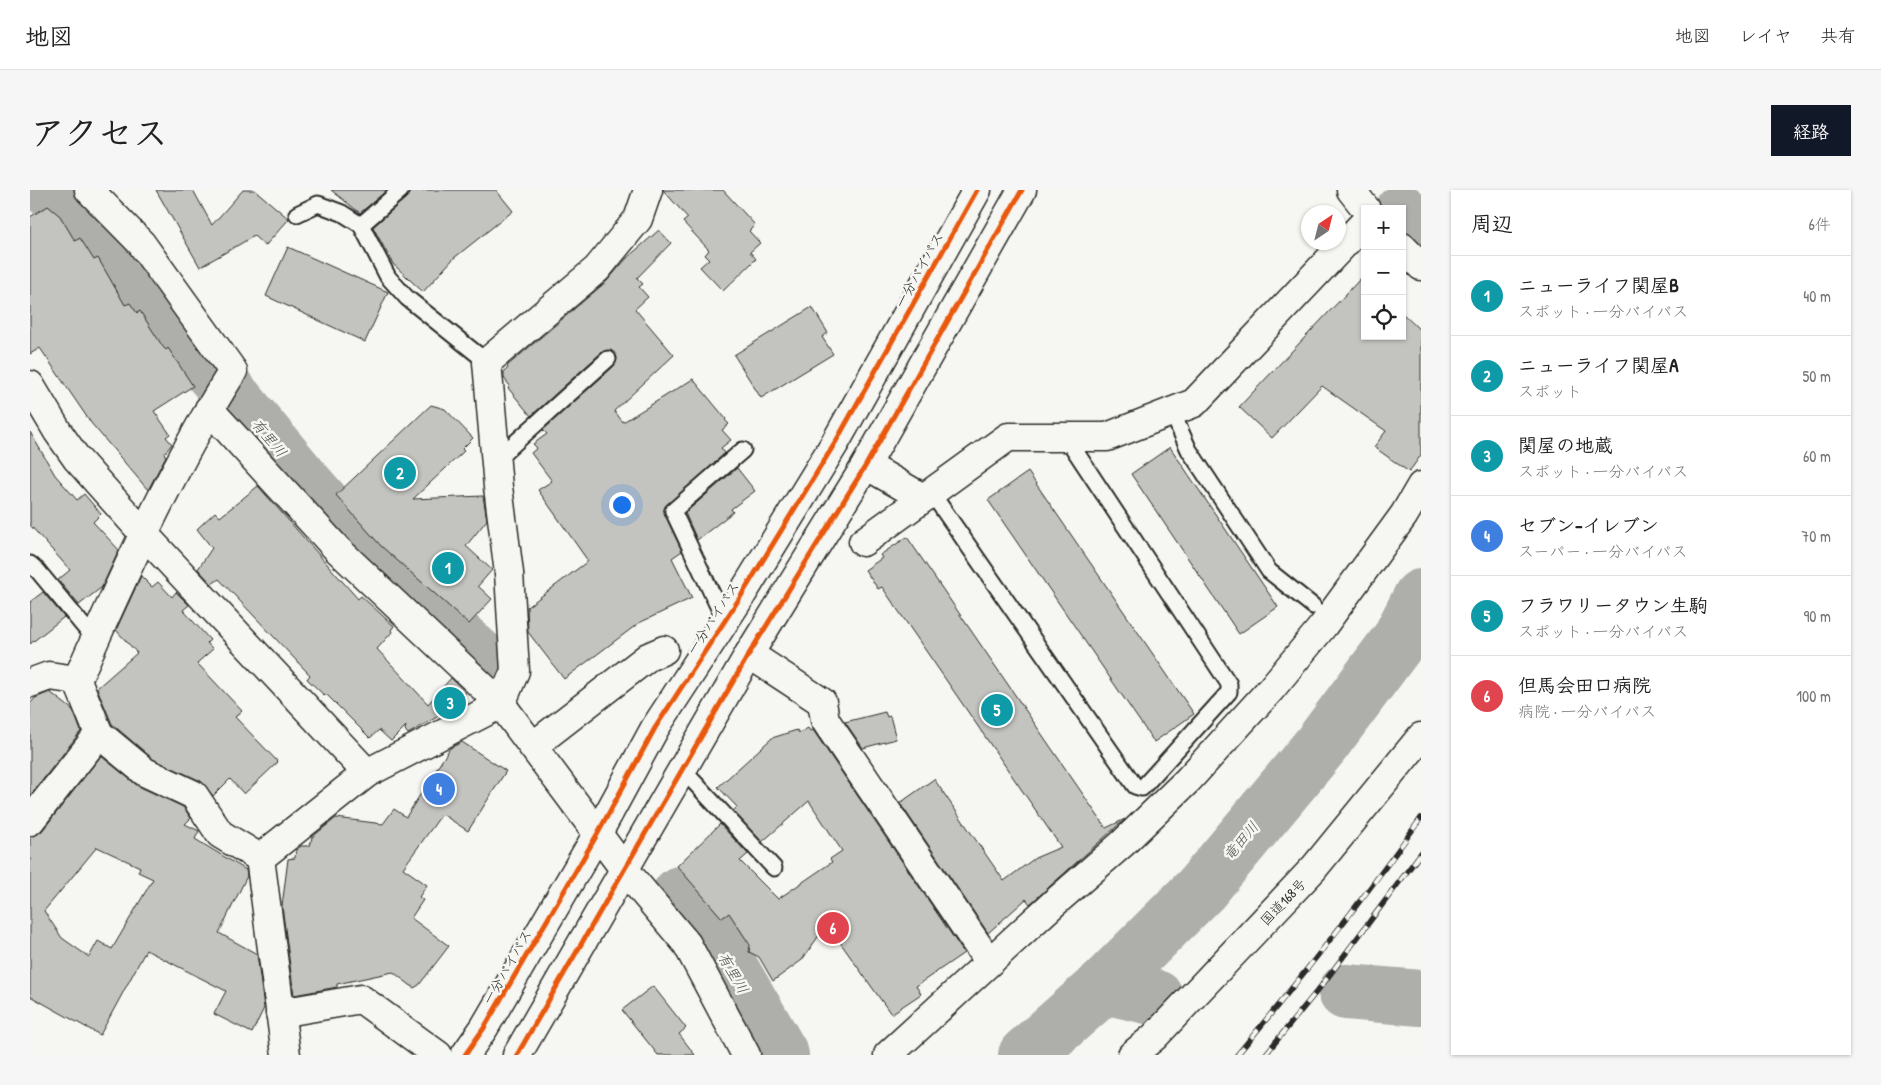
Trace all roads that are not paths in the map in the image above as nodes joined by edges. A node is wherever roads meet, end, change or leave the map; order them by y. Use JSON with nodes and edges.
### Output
{"nodes":[{"id":1,"x":89,"y":190,"type":"edge"},
{"id":2,"x":401,"y":190,"type":"edge"},
{"id":3,"x":648,"y":190,"type":"edge"},
{"id":4,"x":977,"y":190,"type":"edge"},
{"id":5,"x":1022,"y":190,"type":"edge"},
{"id":6,"x":1351,"y":190,"type":"edge"},
{"id":7,"x":1363,"y":205,"type":"edge"},
{"id":8,"x":297,"y":214,"type":"dead end"},
{"id":9,"x":361,"y":225,"type":"junction"},
{"id":10,"x":1361,"y":226,"type":"edge"},
{"id":11,"x":1405,"y":250,"type":"edge"},
{"id":12,"x":1421,"y":266,"type":"edge"},
{"id":13,"x":608,"y":359,"type":"dead end"},
{"id":14,"x":487,"y":362,"type":"junction"},
{"id":15,"x":30,"y":385,"type":"edge"},
{"id":16,"x":209,"y":409,"type":"junction"},
{"id":17,"x":1172,"y":412,"type":"junction"},
{"id":18,"x":1066,"y":437,"type":"junction"},
{"id":19,"x":743,"y":450,"type":"dead end"},
{"id":20,"x":496,"y":460,"type":"junction"},
{"id":21,"x":866,"y":465,"type":"junction"},
{"id":22,"x":1421,"y":486,"type":"edge"},
{"id":23,"x":927,"y":495,"type":"junction"},
{"id":24,"x":143,"y":533,"type":"junction"},
{"id":25,"x":863,"y":542,"type":"dead end"},
{"id":26,"x":30,"y":564,"type":"edge"},
{"id":27,"x":1313,"y":606,"type":"dead end"},
{"id":28,"x":724,"y":621,"type":"junction"},
{"id":29,"x":95,"y":640,"type":"junction"},
{"id":30,"x":664,"y":650,"type":"dead end"},
{"id":31,"x":749,"y":654,"type":"junction"},
{"id":32,"x":77,"y":680,"type":"junction"},
{"id":33,"x":30,"y":683,"type":"edge"},
{"id":34,"x":501,"y":704,"type":"junction"},
{"id":35,"x":99,"y":734,"type":"junction"},
{"id":36,"x":1421,"y":737,"type":"edge"},
{"id":37,"x":533,"y":746,"type":"junction"},
{"id":38,"x":682,"y":769,"type":"junction"},
{"id":39,"x":367,"y":773,"type":"junction"},
{"id":40,"x":30,"y":821,"type":"edge"},
{"id":41,"x":598,"y":833,"type":"junction"},
{"id":42,"x":260,"y":858,"type":"junction"},
{"id":43,"x":774,"y":868,"type":"dead end"},
{"id":44,"x":624,"y":869,"type":"junction"},
{"id":45,"x":989,"y":962,"type":"junction"},
{"id":46,"x":280,"y":1013,"type":"junction"},
{"id":47,"x":286,"y":1055,"type":"edge"},
{"id":48,"x":438,"y":1055,"type":"edge"},
{"id":49,"x":465,"y":1055,"type":"edge"},
{"id":50,"x":517,"y":1055,"type":"edge"},
{"id":51,"x":746,"y":1055,"type":"edge"},
{"id":52,"x":888,"y":1055,"type":"edge"},
{"id":53,"x":1132,"y":1055,"type":"edge"}],
"edges":[{"from":1,"to":16,"type":"main road"},
{"from":2,"to":9,"type":"lane"},
{"from":3,"to":14,"type":"main road"},
{"from":4,"to":28,"type":"main road","name":"一分バイパス"},
{"from":5,"to":21,"type":"main road"},
{"from":6,"to":7,"type":"main road"},
{"from":8,"to":9,"type":"lane"},
{"from":9,"to":14,"type":"lane"},
{"from":10,"to":17,"type":"main road"},
{"from":11,"to":12,"type":"main road"},
{"from":13,"to":20,"type":"lane"},
{"from":14,"to":20,"type":"main road"},
{"from":15,"to":24,"type":"main road"},
{"from":16,"to":24,"type":"main road"},
{"from":16,"to":34,"type":"main road"},
{"from":17,"to":18,"type":"main road"},
{"from":17,"to":27,"type":"lane"},
{"from":18,"to":23,"type":"main road"},
{"from":18,"to":23,"type":"lane"},
{"from":19,"to":28,"type":"lane"},
{"from":20,"to":34,"type":"main road"},
{"from":21,"to":23,"type":"main road"},
{"from":21,"to":31,"type":"main road"},
{"from":22,"to":45,"type":"main road"},
{"from":23,"to":25,"type":"main road"},
{"from":24,"to":29,"type":"main road"},
{"from":24,"to":39,"type":"main road"},
{"from":26,"to":29,"type":"lane"},
{"from":28,"to":41,"type":"main road","name":"一分バイパス"},
{"from":29,"to":32,"type":"main road"},
{"from":30,"to":37,"type":"main road"},
{"from":31,"to":38,"type":"main road"},
{"from":31,"to":45,"type":"main road"},
{"from":32,"to":33,"type":"main road"},
{"from":32,"to":35,"type":"main road"},
{"from":34,"to":37,"type":"main road"},
{"from":34,"to":39,"type":"main road"},
{"from":35,"to":40,"type":"main road"},
{"from":35,"to":42,"type":"main road"},
{"from":36,"to":53,"type":"main road","name":"国道168号"},
{"from":37,"to":41,"type":"main road"},
{"from":38,"to":43,"type":"lane"},
{"from":38,"to":44,"type":"main road"},
{"from":39,"to":42,"type":"main road"},
{"from":41,"to":44,"type":"main road"},
{"from":41,"to":49,"type":"main road","name":"一分バイパス"},
{"from":42,"to":46,"type":"main road"},
{"from":44,"to":50,"type":"main road"},
{"from":44,"to":51,"type":"main road"},
{"from":45,"to":52,"type":"main road"},
{"from":46,"to":47,"type":"main road"},
{"from":46,"to":48,"type":"main road"}]}
